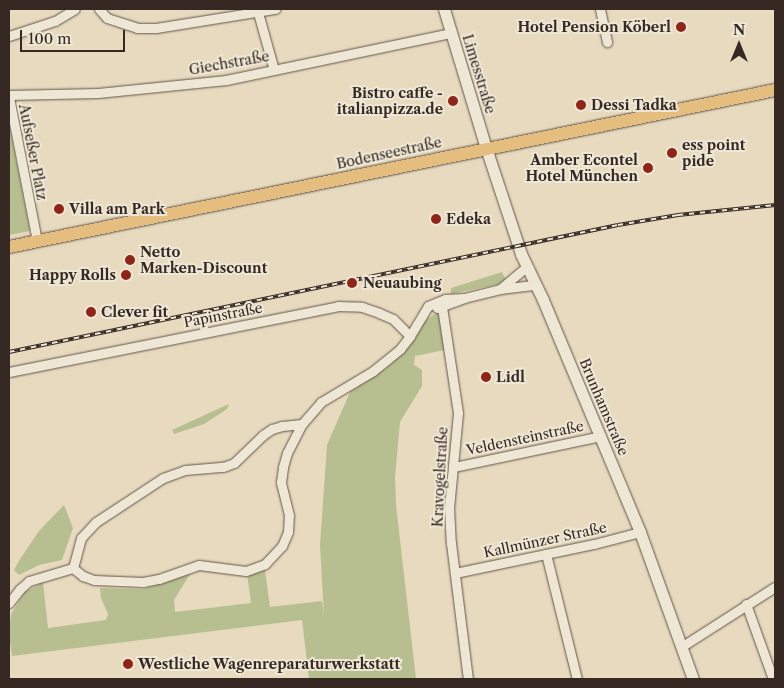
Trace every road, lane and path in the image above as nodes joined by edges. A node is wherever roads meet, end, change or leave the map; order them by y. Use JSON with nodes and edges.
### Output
{"nodes":[{"id":1,"x":75,"y":9,"type":"edge"},
{"id":2,"x":99,"y":9,"type":"edge"},
{"id":3,"x":275,"y":9,"type":"edge"},
{"id":4,"x":444,"y":9,"type":"edge"},
{"id":5,"x":600,"y":9,"type":"edge"},
{"id":6,"x":258,"y":10,"type":"edge"},
{"id":7,"x":451,"y":32,"type":"junction"},
{"id":8,"x":9,"y":36,"type":"edge"},
{"id":9,"x":607,"y":42,"type":"dead end"},
{"id":10,"x":274,"y":70,"type":"junction"},
{"id":11,"x":775,"y":90,"type":"edge"},
{"id":12,"x":9,"y":96,"type":"edge"},
{"id":13,"x":486,"y":148,"type":"junction"},
{"id":14,"x":37,"y":241,"type":"junction"},
{"id":15,"x":9,"y":247,"type":"edge"},
{"id":16,"x":527,"y":266,"type":"junction"},
{"id":17,"x":536,"y":285,"type":"junction"},
{"id":18,"x":500,"y":289,"type":"junction"},
{"id":19,"x":464,"y":298,"type":"junction"},
{"id":20,"x":442,"y":307,"type":"junction"},
{"id":21,"x":423,"y":314,"type":"junction"},
{"id":22,"x":410,"y":336,"type":"junction"},
{"id":23,"x":9,"y":372,"type":"edge"},
{"id":24,"x":302,"y":424,"type":"junction"},
{"id":25,"x":601,"y":436,"type":"junction"},
{"id":26,"x":454,"y":467,"type":"junction"},
{"id":27,"x":640,"y":532,"type":"junction"},
{"id":28,"x":546,"y":554,"type":"junction"},
{"id":29,"x":73,"y":568,"type":"junction"},
{"id":30,"x":455,"y":573,"type":"junction"},
{"id":31,"x":775,"y":587,"type":"edge"},
{"id":32,"x":9,"y":603,"type":"edge"},
{"id":33,"x":746,"y":604,"type":"junction"},
{"id":34,"x":682,"y":647,"type":"junction"},
{"id":35,"x":468,"y":679,"type":"edge"},
{"id":36,"x":577,"y":679,"type":"edge"},
{"id":37,"x":693,"y":679,"type":"edge"},
{"id":38,"x":773,"y":679,"type":"edge"}],
"edges":[{"from":1,"to":8,"type":"street"},
{"from":2,"to":6,"type":"street"},
{"from":3,"to":6,"type":"street"},
{"from":4,"to":7,"type":"street","name":"Limesstraße"},
{"from":5,"to":9,"type":"street"},
{"from":6,"to":10,"type":"street"},
{"from":7,"to":10,"type":"street","name":"Giechstraße"},
{"from":7,"to":13,"type":"street","name":"Limesstraße"},
{"from":10,"to":12,"type":"street","name":"Giechstraße"},
{"from":11,"to":13,"type":"main road","name":"Bodenseestraße"},
{"from":12,"to":14,"type":"street","name":"Aufseßer Platz"},
{"from":13,"to":14,"type":"main road","name":"Bodenseestraße"},
{"from":13,"to":16,"type":"street","name":"Brunhamstraße"},
{"from":14,"to":15,"type":"main road","name":"Bodenseestraße"},
{"from":16,"to":17,"type":"street","name":"Brunhamstraße"},
{"from":16,"to":18,"type":"street"},
{"from":17,"to":18,"type":"street"},
{"from":17,"to":25,"type":"street","name":"Brunhamstraße"},
{"from":18,"to":19,"type":"street"},
{"from":19,"to":20,"type":"street"},
{"from":19,"to":21,"type":"street"},
{"from":20,"to":21,"type":"street"},
{"from":20,"to":26,"type":"street","name":"Kravogelstraße"},
{"from":21,"to":22,"type":"street"},
{"from":22,"to":23,"type":"street","name":"Papinstraße"},
{"from":22,"to":24,"type":"street"},
{"from":24,"to":29,"type":"street"},
{"from":24,"to":29,"type":"street"},
{"from":25,"to":26,"type":"street","name":"Veldensteinstraße"},
{"from":25,"to":27,"type":"street","name":"Brunhamstraße"},
{"from":26,"to":30,"type":"street","name":"Kravogelstraße"},
{"from":27,"to":28,"type":"street","name":"Kallmünzer Straße"},
{"from":27,"to":34,"type":"street","name":"Brunhamstraße"},
{"from":28,"to":30,"type":"street","name":"Kallmünzer Straße"},
{"from":28,"to":36,"type":"street"},
{"from":29,"to":32,"type":"street"},
{"from":30,"to":35,"type":"street","name":"Kravogelstraße"},
{"from":31,"to":33,"type":"street"},
{"from":33,"to":34,"type":"street"},
{"from":33,"to":38,"type":"street"},
{"from":34,"to":37,"type":"street","name":"Brunhamstraße"}]}
